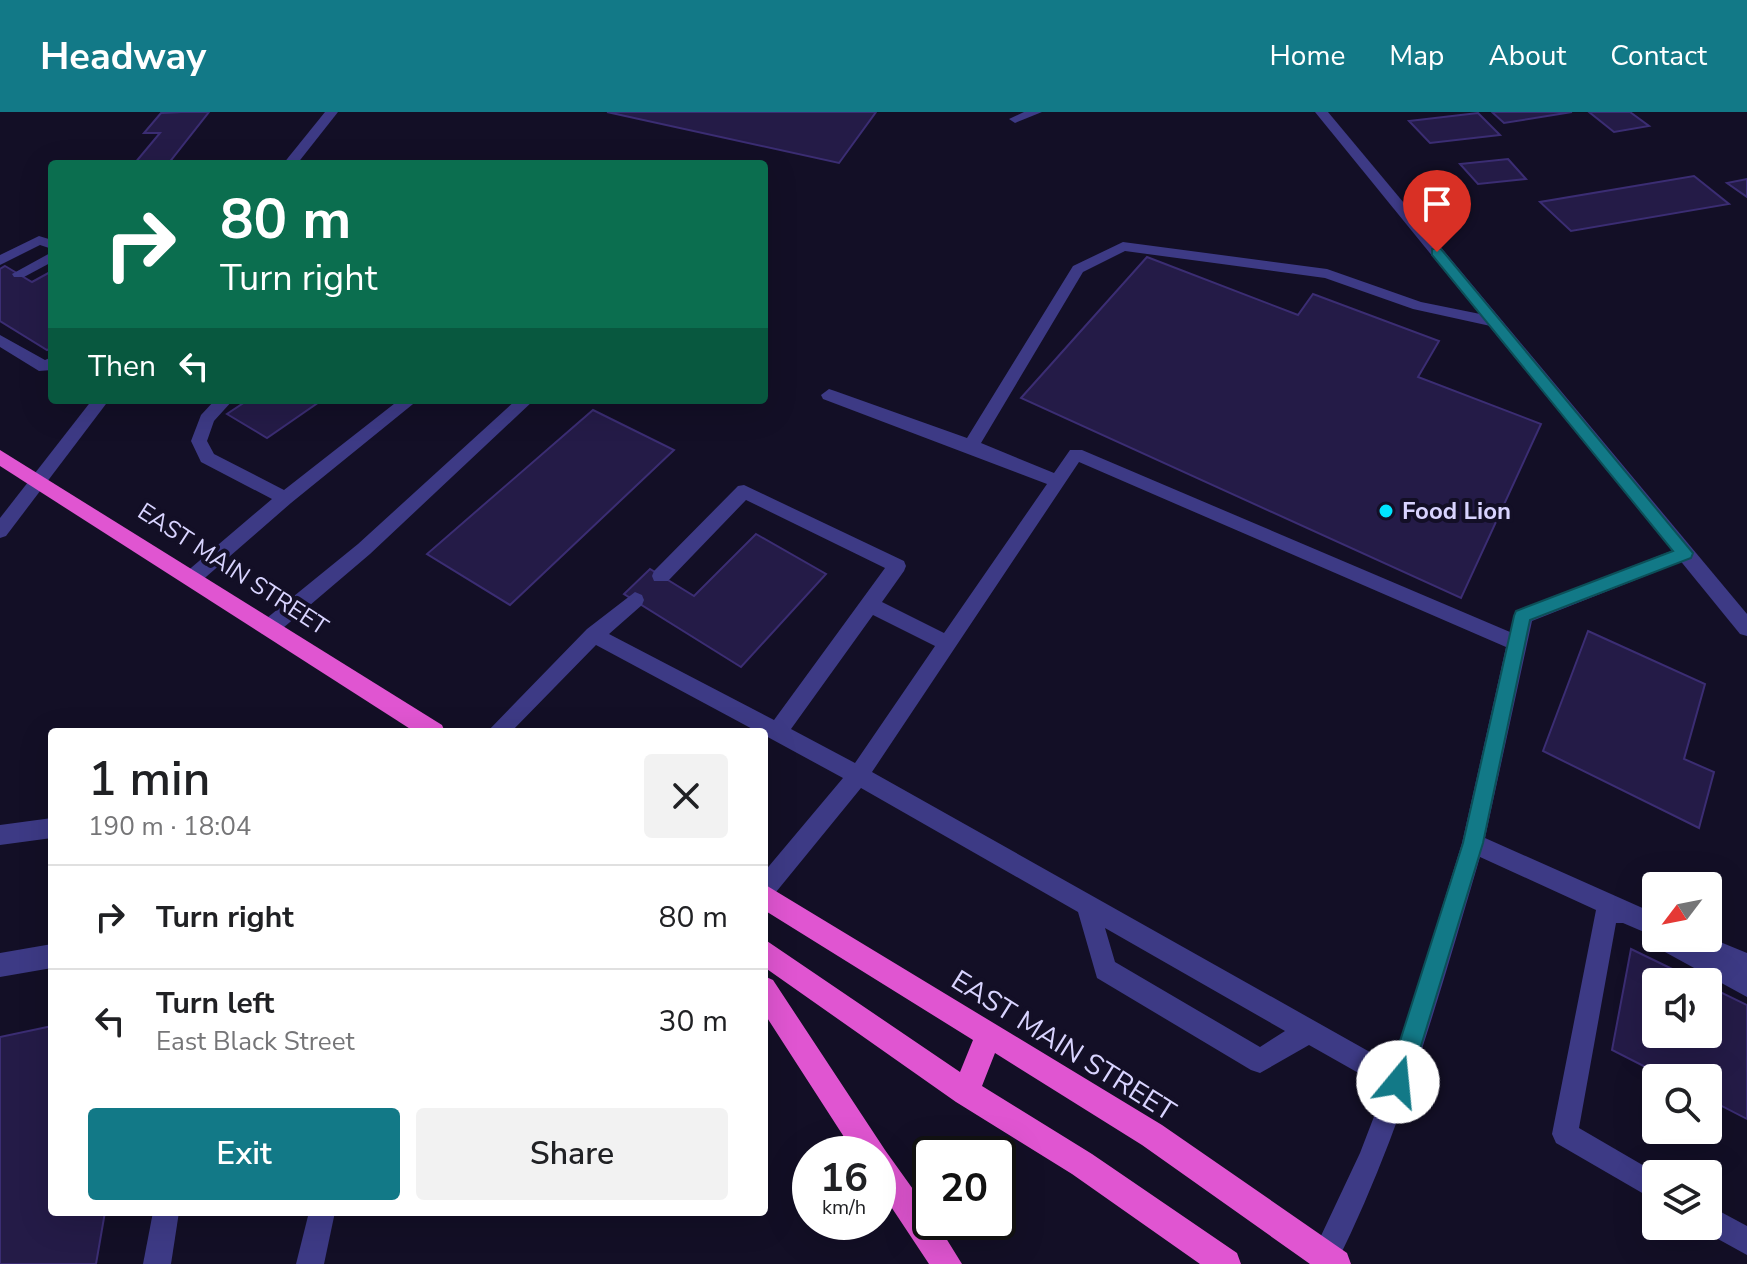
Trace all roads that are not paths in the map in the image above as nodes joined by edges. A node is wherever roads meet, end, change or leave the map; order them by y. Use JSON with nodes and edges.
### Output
{"nodes":[{"id":1,"x":332,"y":112,"type":"edge"},
{"id":2,"x":1036,"y":112,"type":"edge"},
{"id":3,"x":1321,"y":112,"type":"edge"},
{"id":4,"x":1015,"y":119,"type":"dead end"},
{"id":5,"x":293,"y":160,"type":"edge"},
{"id":6,"x":48,"y":243,"type":"edge"},
{"id":7,"x":48,"y":258,"type":"edge"},
{"id":8,"x":0,"y":261,"type":"edge"},
{"id":9,"x":19,"y":274,"type":"dead end"},
{"id":10,"x":1495,"y":322,"type":"junction"},
{"id":11,"x":27,"y":338,"type":"dead end"},
{"id":12,"x":6,"y":343,"type":"edge"},
{"id":13,"x":48,"y":365,"type":"edge"},
{"id":14,"x":829,"y":395,"type":"dead end"},
{"id":15,"x":98,"y":404,"type":"edge"},
{"id":16,"x":221,"y":404,"type":"edge"},
{"id":17,"x":405,"y":404,"type":"edge"},
{"id":18,"x":522,"y":404,"type":"edge"},
{"id":19,"x":971,"y":446,"type":"junction"},
{"id":20,"x":0,"y":457,"type":"edge"},
{"id":21,"x":38,"y":480,"type":"junction"},
{"id":22,"x":1058,"y":481,"type":"junction"},
{"id":23,"x":285,"y":498,"type":"junction"},
{"id":24,"x":0,"y":531,"type":"edge"},
{"id":25,"x":1685,"y":553,"type":"junction"},
{"id":26,"x":661,"y":576,"type":"dead end"},
{"id":27,"x":192,"y":578,"type":"junction"},
{"id":28,"x":635,"y":600,"type":"dead end"},
{"id":29,"x":869,"y":604,"type":"junction"},
{"id":30,"x":269,"y":628,"type":"junction"},
{"id":31,"x":1747,"y":628,"type":"edge"},
{"id":32,"x":594,"y":635,"type":"junction"},
{"id":33,"x":947,"y":643,"type":"junction"},
{"id":34,"x":1519,"y":644,"type":"junction"},
{"id":35,"x":428,"y":728,"type":"edge"},
{"id":36,"x":501,"y":728,"type":"edge"},
{"id":37,"x":777,"y":732,"type":"junction"},
{"id":38,"x":858,"y":775,"type":"junction"},
{"id":39,"x":48,"y":829,"type":"edge"},
{"id":40,"x":0,"y":835,"type":"edge"},
{"id":41,"x":1473,"y":843,"type":"junction"},
{"id":42,"x":768,"y":884,"type":"edge"},
{"id":43,"x":768,"y":898,"type":"edge"},
{"id":44,"x":1608,"y":906,"type":"junction"},
{"id":45,"x":1088,"y":907,"type":"junction"},
{"id":46,"x":1642,"y":920,"type":"edge"},
{"id":47,"x":1642,"y":927,"type":"edge"},
{"id":48,"x":1687,"y":952,"type":"edge"},
{"id":49,"x":1716,"y":952,"type":"edge"},
{"id":50,"x":768,"y":955,"type":"edge"},
{"id":51,"x":48,"y":957,"type":"edge"},
{"id":52,"x":0,"y":965,"type":"edge"},
{"id":53,"x":1747,"y":965,"type":"edge"},
{"id":54,"x":1747,"y":985,"type":"edge"},
{"id":55,"x":768,"y":995,"type":"edge"},
{"id":56,"x":1309,"y":1031,"type":"junction"},
{"id":57,"x":988,"y":1036,"type":"junction"},
{"id":58,"x":1398,"y":1082,"type":"junction"},
{"id":59,"x":966,"y":1092,"type":"junction"},
{"id":60,"x":860,"y":1136,"type":"edge"},
{"id":61,"x":1642,"y":1180,"type":"edge"},
{"id":62,"x":896,"y":1189,"type":"edge"},
{"id":63,"x":165,"y":1216,"type":"edge"},
{"id":64,"x":321,"y":1216,"type":"edge"},
{"id":65,"x":1722,"y":1226,"type":"edge"},
{"id":66,"x":1747,"y":1241,"type":"edge"},
{"id":67,"x":1326,"y":1262,"type":"edge"},
{"id":68,"x":157,"y":1264,"type":"edge"},
{"id":69,"x":310,"y":1264,"type":"edge"},
{"id":70,"x":947,"y":1264,"type":"edge"},
{"id":71,"x":1226,"y":1264,"type":"edge"}],
"edges":[{"from":1,"to":5,"type":"street"},
{"from":2,"to":4,"type":"street"},
{"from":3,"to":10,"type":"street"},
{"from":6,"to":8,"type":"street"},
{"from":7,"to":9,"type":"street"},
{"from":10,"to":19,"type":"street"},
{"from":10,"to":25,"type":"street"},
{"from":11,"to":12,"type":"street"},
{"from":12,"to":13,"type":"street"},
{"from":14,"to":19,"type":"street"},
{"from":15,"to":21,"type":"street"},
{"from":16,"to":23,"type":"street"},
{"from":17,"to":23,"type":"street"},
{"from":18,"to":30,"type":"street"},
{"from":19,"to":22,"type":"street"},
{"from":20,"to":21,"type":"highway","name":"EAST MAIN STREET"},
{"from":21,"to":24,"type":"street"},
{"from":21,"to":27,"type":"highway","name":"EAST MAIN STREET"},
{"from":22,"to":33,"type":"street"},
{"from":22,"to":34,"type":"street"},
{"from":23,"to":27,"type":"street"},
{"from":25,"to":31,"type":"street"},
{"from":25,"to":34,"type":"street"},
{"from":26,"to":29,"type":"street"},
{"from":27,"to":30,"type":"highway","name":"EAST MAIN STREET"},
{"from":28,"to":32,"type":"street"},
{"from":29,"to":33,"type":"street"},
{"from":29,"to":37,"type":"street"},
{"from":30,"to":35,"type":"highway","name":"EAST MAIN STREET"},
{"from":32,"to":36,"type":"street"},
{"from":32,"to":37,"type":"street"},
{"from":33,"to":38,"type":"street"},
{"from":34,"to":41,"type":"street"},
{"from":37,"to":38,"type":"street"},
{"from":38,"to":42,"type":"street"},
{"from":38,"to":45,"type":"street"},
{"from":39,"to":40,"type":"street"},
{"from":41,"to":44,"type":"street"},
{"from":41,"to":58,"type":"street"},
{"from":43,"to":57,"type":"highway","name":"EAST MAIN STREET"},
{"from":44,"to":46,"type":"street"},
{"from":44,"to":47,"type":"street"},
{"from":44,"to":61,"type":"street"},
{"from":45,"to":56,"type":"street"},
{"from":45,"to":56,"type":"street"},
{"from":48,"to":54,"type":"street"},
{"from":49,"to":53,"type":"street"},
{"from":50,"to":59,"type":"highway"},
{"from":51,"to":52,"type":"street"},
{"from":55,"to":60,"type":"highway"},
{"from":56,"to":58,"type":"street"},
{"from":57,"to":59,"type":"highway"},
{"from":57,"to":67,"type":"highway","name":"EAST MAIN STREET"},
{"from":58,"to":67,"type":"street"},
{"from":59,"to":71,"type":"highway"},
{"from":62,"to":70,"type":"highway"},
{"from":63,"to":68,"type":"street"},
{"from":64,"to":69,"type":"street"},
{"from":65,"to":66,"type":"street"}]}
